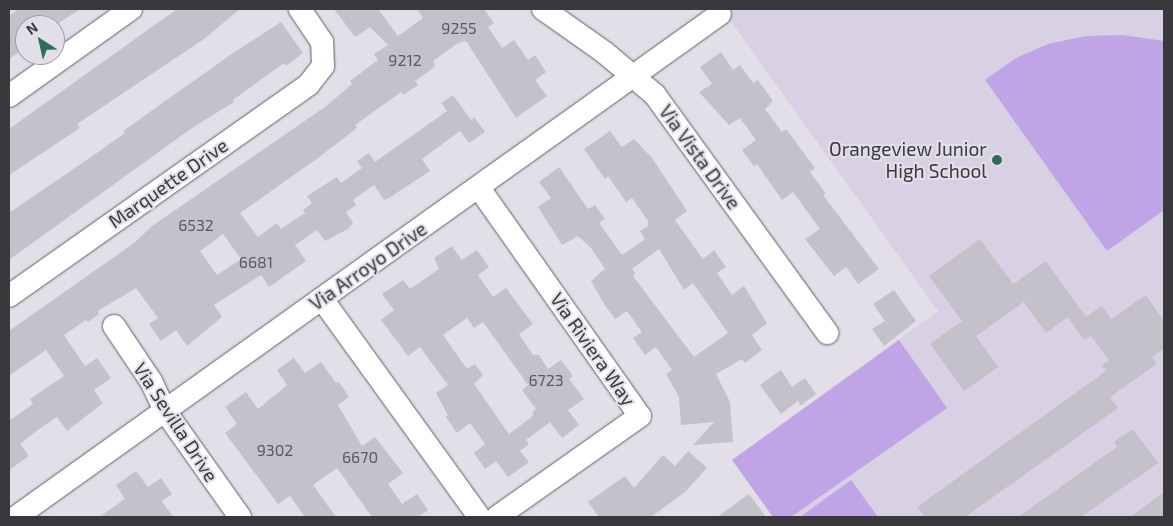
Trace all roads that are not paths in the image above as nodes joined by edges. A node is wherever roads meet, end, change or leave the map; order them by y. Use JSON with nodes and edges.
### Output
{"nodes":[{"id":1,"x":131,"y":9,"type":"edge"},
{"id":2,"x":300,"y":9,"type":"edge"},
{"id":3,"x":543,"y":9,"type":"edge"},
{"id":4,"x":720,"y":14,"type":"dead end"},
{"id":5,"x":635,"y":76,"type":"junction"},
{"id":6,"x":9,"y":96,"type":"edge"},
{"id":7,"x":479,"y":188,"type":"junction"},
{"id":8,"x":9,"y":296,"type":"edge"},
{"id":9,"x":322,"y":299,"type":"junction"},
{"id":10,"x":114,"y":326,"type":"dead end"},
{"id":11,"x":828,"y":333,"type":"dead end"},
{"id":12,"x":165,"y":411,"type":"junction"},
{"id":13,"x":16,"y":517,"type":"edge"},
{"id":14,"x":240,"y":517,"type":"edge"},
{"id":15,"x":479,"y":517,"type":"edge"},
{"id":16,"x":497,"y":517,"type":"edge"}],
"edges":[{"from":1,"to":6,"type":"street"},
{"from":2,"to":8,"type":"street","name":"Marquette Drive"},
{"from":3,"to":5,"type":"street","name":"Via Vista Drive"},
{"from":4,"to":5,"type":"street","name":"Via Arroyo Drive"},
{"from":5,"to":7,"type":"street","name":"Via Arroyo Drive"},
{"from":5,"to":11,"type":"street","name":"Via Vista Drive"},
{"from":7,"to":9,"type":"street","name":"Via Arroyo Drive"},
{"from":7,"to":16,"type":"street","name":"Via Riviera Way"},
{"from":9,"to":12,"type":"street","name":"Via Arroyo Drive"},
{"from":9,"to":15,"type":"street"},
{"from":10,"to":12,"type":"street","name":"Via Sevilla Drive"},
{"from":12,"to":13,"type":"street","name":"Via Arroyo Drive"},
{"from":12,"to":14,"type":"street","name":"Via Sevilla Drive"}]}
